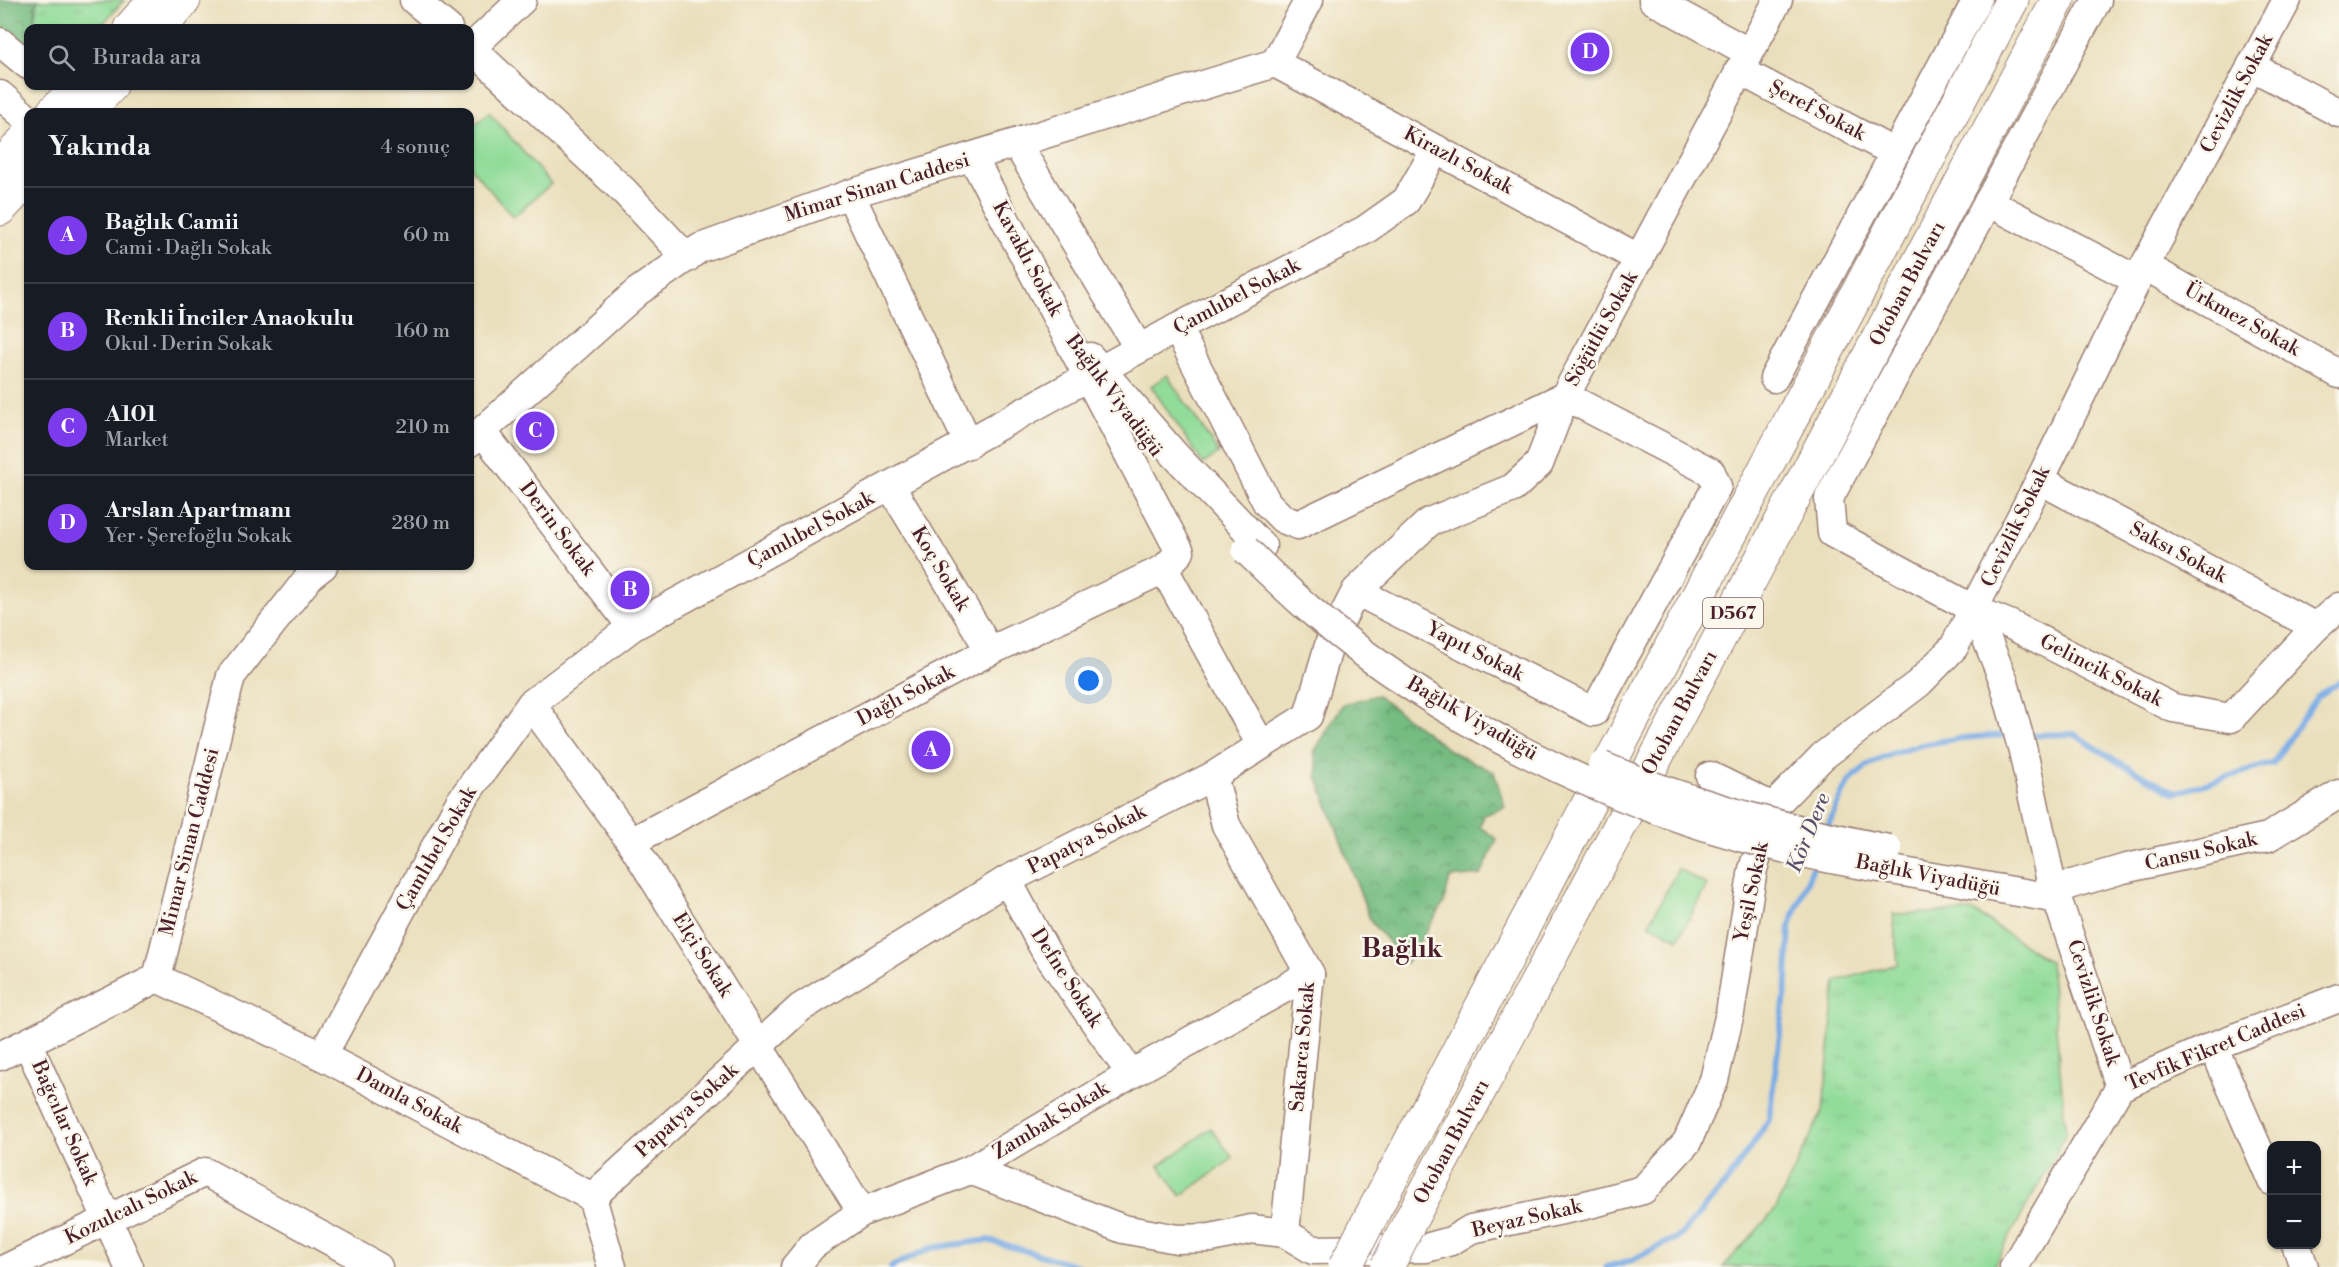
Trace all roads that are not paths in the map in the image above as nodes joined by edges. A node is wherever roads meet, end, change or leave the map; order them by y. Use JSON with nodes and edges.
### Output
{"nodes":[{"id":1,"x":155,"y":0,"type":"edge"},
{"id":2,"x":184,"y":0,"type":"edge"},
{"id":3,"x":414,"y":0,"type":"edge"},
{"id":4,"x":522,"y":0,"type":"edge"},
{"id":5,"x":1309,"y":0,"type":"edge"},
{"id":6,"x":1653,"y":0,"type":"edge"},
{"id":7,"x":1778,"y":0,"type":"edge"},
{"id":8,"x":1977,"y":0,"type":"edge"},
{"id":9,"x":2012,"y":0,"type":"edge"},
{"id":10,"x":2058,"y":0,"type":"edge"},
{"id":11,"x":2097,"y":0,"type":"edge"},
{"id":12,"x":2287,"y":0,"type":"edge"},
{"id":13,"x":134,"y":24,"type":"edge"},
{"id":14,"x":163,"y":24,"type":"edge"},
{"id":15,"x":443,"y":24,"type":"edge"},
{"id":16,"x":0,"y":42,"type":"edge"},
{"id":17,"x":474,"y":43,"type":"edge"},
{"id":18,"x":474,"y":51,"type":"edge"},
{"id":19,"x":1743,"y":61,"type":"junction"},
{"id":20,"x":24,"y":62,"type":"edge"},
{"id":21,"x":1275,"y":63,"type":"junction"},
{"id":22,"x":2251,"y":66,"type":"junction"},
{"id":23,"x":98,"y":90,"type":"edge"},
{"id":24,"x":0,"y":95,"type":"edge"},
{"id":25,"x":68,"y":99,"type":"edge"},
{"id":26,"x":2339,"y":113,"type":"edge"},
{"id":27,"x":24,"y":116,"type":"edge"},
{"id":28,"x":24,"y":141,"type":"edge"},
{"id":29,"x":1017,"y":144,"type":"junction"},
{"id":30,"x":1436,"y":149,"type":"junction"},
{"id":31,"x":1895,"y":153,"type":"junction"},
{"id":32,"x":973,"y":158,"type":"junction"},
{"id":33,"x":0,"y":168,"type":"edge"},
{"id":34,"x":24,"y":183,"type":"edge"},
{"id":35,"x":850,"y":194,"type":"junction"},
{"id":36,"x":1989,"y":202,"type":"junction"},
{"id":37,"x":0,"y":209,"type":"edge"},
{"id":38,"x":687,"y":258,"type":"junction"},
{"id":39,"x":1640,"y":259,"type":"junction"},
{"id":40,"x":2141,"y":273,"type":"junction"},
{"id":41,"x":1177,"y":328,"type":"junction"},
{"id":42,"x":1064,"y":329,"type":"joint"},
{"id":43,"x":1139,"y":349,"type":"junction"},
{"id":44,"x":1094,"y":374,"type":"junction"},
{"id":45,"x":2339,"y":374,"type":"edge"},
{"id":46,"x":1774,"y":378,"type":"dead end"},
{"id":47,"x":1565,"y":396,"type":"junction"},
{"id":48,"x":476,"y":436,"type":"edge"},
{"id":49,"x":969,"y":444,"type":"junction"},
{"id":50,"x":2040,"y":480,"type":"junction"},
{"id":51,"x":891,"y":487,"type":"junction"},
{"id":52,"x":1172,"y":560,"type":"junction"},
{"id":53,"x":318,"y":570,"type":"edge"},
{"id":54,"x":1356,"y":591,"type":"junction"},
{"id":55,"x":2339,"y":607,"type":"edge"},
{"id":56,"x":1975,"y":610,"type":"junction"},
{"id":57,"x":632,"y":627,"type":"junction"},
{"id":58,"x":2316,"y":627,"type":"junction"},
{"id":59,"x":990,"y":651,"type":"junction"},
{"id":60,"x":531,"y":704,"type":"junction"},
{"id":61,"x":1261,"y":745,"type":"junction"},
{"id":62,"x":1213,"y":776,"type":"junction"},
{"id":63,"x":1710,"y":776,"type":"dead end"},
{"id":64,"x":2339,"y":794,"type":"edge"},
{"id":65,"x":1773,"y":807,"type":"junction"},
{"id":66,"x":631,"y":842,"type":"junction"},
{"id":67,"x":1007,"y":880,"type":"junction"},
{"id":68,"x":2055,"y":888,"type":"junction"},
{"id":69,"x":1310,"y":974,"type":"junction"},
{"id":70,"x":158,"y":978,"type":"junction"},
{"id":71,"x":2339,"y":998,"type":"edge"},
{"id":72,"x":28,"y":1044,"type":"junction"},
{"id":73,"x":759,"y":1046,"type":"junction"},
{"id":74,"x":2213,"y":1046,"type":"junction"},
{"id":75,"x":0,"y":1056,"type":"edge"},
{"id":76,"x":322,"y":1056,"type":"junction"},
{"id":77,"x":1131,"y":1074,"type":"junction"},
{"id":78,"x":1714,"y":1080,"type":"joint"},
{"id":79,"x":2120,"y":1087,"type":"junction"},
{"id":80,"x":970,"y":1170,"type":"junction"},
{"id":81,"x":2267,"y":1172,"type":"edge"},
{"id":82,"x":592,"y":1197,"type":"junction"},
{"id":83,"x":862,"y":1212,"type":"junction"},
{"id":84,"x":107,"y":1218,"type":"junction"},
{"id":85,"x":1285,"y":1233,"type":"junction"},
{"id":86,"x":2297,"y":1249,"type":"edge"},
{"id":87,"x":348,"y":1261,"type":"edge"},
{"id":88,"x":9,"y":1267,"type":"edge"},
{"id":89,"x":129,"y":1267,"type":"edge"},
{"id":90,"x":378,"y":1267,"type":"edge"},
{"id":91,"x":612,"y":1267,"type":"edge"},
{"id":92,"x":795,"y":1267,"type":"edge"},
{"id":93,"x":1345,"y":1267,"type":"edge"},
{"id":94,"x":1387,"y":1267,"type":"edge"},
{"id":95,"x":2014,"y":1267,"type":"edge"},
{"id":96,"x":2304,"y":1267,"type":"edge"}],
"edges":[{"from":1,"to":13,"type":"main road"},
{"from":2,"to":14,"type":"main road"},
{"from":3,"to":15,"type":"street"},
{"from":4,"to":17,"type":"street"},
{"from":5,"to":21,"type":"street"},
{"from":6,"to":19,"type":"street","name":"Şeref Sokak"},
{"from":7,"to":19,"type":"street","name":"Söğütlü Sokak"},
{"from":8,"to":31,"type":"street"},
{"from":9,"to":93,"type":"main road","name":"Otoban Bulvarı","number":"D567","bridge":true},
{"from":10,"to":94,"type":"main road","name":"Otoban Bulvarı","number":"D567","bridge":true},
{"from":11,"to":36,"type":"street"},
{"from":12,"to":22,"type":"street","name":"Cevizlik Sokak"},
{"from":16,"to":20,"type":"street"},
{"from":18,"to":38,"type":"street"},
{"from":19,"to":31,"type":"street","name":"Şeref Sokak"},
{"from":19,"to":39,"type":"street","name":"Söğütlü Sokak"},
{"from":21,"to":29,"type":"street","name":"Mimar Sinan Caddesi"},
{"from":21,"to":30,"type":"street","name":"Kirazlı Sokak"},
{"from":22,"to":26,"type":"street"},
{"from":22,"to":40,"type":"street","name":"Cevizlik Sokak"},
{"from":23,"to":25,"type":"main road"},
{"from":24,"to":27,"type":"street"},
{"from":28,"to":33,"type":"main road"},
{"from":29,"to":32,"type":"street","name":"Mimar Sinan Caddesi"},
{"from":29,"to":43,"type":"street"},
{"from":30,"to":39,"type":"street","name":"Kirazlı Sokak"},
{"from":30,"to":41,"type":"street","name":"Çamlıbel Sokak"},
{"from":31,"to":46,"type":"street"},
{"from":32,"to":35,"type":"street","name":"Mimar Sinan Caddesi"},
{"from":32,"to":42,"type":"street","name":"Kavaklı Sokak"},
{"from":34,"to":37,"type":"main road"},
{"from":35,"to":38,"type":"street","name":"Mimar Sinan Caddesi"},
{"from":35,"to":49,"type":"street"},
{"from":36,"to":40,"type":"street","name":"Ürkmez Sokak"},
{"from":36,"to":56,"type":"street","name":"Gelincik Sokak"},
{"from":38,"to":48,"type":"street","name":"Mimar Sinan Caddesi"},
{"from":39,"to":47,"type":"street","name":"Söğütlü Sokak"},
{"from":40,"to":45,"type":"street","name":"Ürkmez Sokak"},
{"from":40,"to":50,"type":"street","name":"Cevizlik Sokak"},
{"from":41,"to":43,"type":"street","name":"Çamlıbel Sokak"},
{"from":41,"to":47,"type":"street","name":"Söğütlü Sokak"},
{"from":42,"to":44,"type":"street","name":"Bağlık Viyadüğü"},
{"from":43,"to":44,"type":"street","name":"Çamlıbel Sokak"},
{"from":44,"to":49,"type":"street","name":"Çamlıbel Sokak"},
{"from":44,"to":52,"type":"street"},
{"from":44,"to":68,"type":"street","name":"Bağlık Viyadüğü","bridge":true},
{"from":47,"to":54,"type":"street","name":"Papatya Sokak"},
{"from":47,"to":54,"type":"street","name":"Yapıt Sokak"},
{"from":48,"to":57,"type":"street","name":"Derin Sokak"},
{"from":49,"to":51,"type":"street","name":"Çamlıbel Sokak"},
{"from":50,"to":56,"type":"street","name":"Cevizlik Sokak"},
{"from":50,"to":58,"type":"street","name":"Saksı Sokak"},
{"from":51,"to":57,"type":"street","name":"Çamlıbel Sokak"},
{"from":51,"to":59,"type":"street","name":"Koç Sokak"},
{"from":52,"to":59,"type":"street","name":"Dağlı Sokak"},
{"from":52,"to":61,"type":"street"},
{"from":53,"to":70,"type":"street","name":"Mimar Sinan Caddesi"},
{"from":54,"to":61,"type":"street","name":"Papatya Sokak"},
{"from":55,"to":58,"type":"street"},
{"from":56,"to":58,"type":"street","name":"Gelincik Sokak"},
{"from":56,"to":65,"type":"street","name":"Yeşil Sokak"},
{"from":56,"to":68,"type":"street","name":"Cevizlik Sokak"},
{"from":57,"to":60,"type":"street","name":"Çamlıbel Sokak"},
{"from":59,"to":66,"type":"street","name":"Dağlı Sokak"},
{"from":60,"to":66,"type":"street","name":"Elçi Sokak"},
{"from":60,"to":76,"type":"street","name":"Çamlıbel Sokak"},
{"from":61,"to":62,"type":"street","name":"Papatya Sokak"},
{"from":62,"to":67,"type":"street","name":"Papatya Sokak"},
{"from":62,"to":69,"type":"street","name":"Sakarca Sokak"},
{"from":63,"to":65,"type":"street"},
{"from":64,"to":68,"type":"street","name":"Cansu Sokak"},
{"from":65,"to":78,"type":"street","name":"Yeşil Sokak"},
{"from":66,"to":73,"type":"street","name":"Elçi Sokak"},
{"from":67,"to":73,"type":"street","name":"Papatya Sokak"},
{"from":67,"to":77,"type":"street","name":"Defne Sokak"},
{"from":68,"to":79,"type":"street","name":"Cevizlik Sokak"},
{"from":69,"to":77,"type":"street","name":"Zambak Sokak"},
{"from":69,"to":85,"type":"street","name":"Sakarca Sokak"},
{"from":70,"to":72,"type":"street"},
{"from":70,"to":76,"type":"street","name":"Damla Sokak"},
{"from":71,"to":74,"type":"street","name":"Tevfik Fikret Caddesi"},
{"from":72,"to":75,"type":"street"},
{"from":72,"to":84,"type":"street","name":"Bağcılar Sokak"},
{"from":73,"to":82,"type":"street","name":"Papatya Sokak"},
{"from":73,"to":83,"type":"street","name":"Elçi Sokak"},
{"from":74,"to":79,"type":"street","name":"Tevfik Fikret Caddesi"},
{"from":74,"to":81,"type":"street"},
{"from":76,"to":82,"type":"street","name":"Damla Sokak"},
{"from":77,"to":80,"type":"street","name":"Zambak Sokak"},
{"from":78,"to":85,"type":"street","name":"Beyaz Sokak"},
{"from":79,"to":95,"type":"street","name":"Tevfik Fikret Caddesi"},
{"from":80,"to":83,"type":"street","name":"Zambak Sokak"},
{"from":80,"to":85,"type":"street"},
{"from":82,"to":91,"type":"street"},
{"from":83,"to":92,"type":"street","name":"Zambak Sokak"},
{"from":84,"to":87,"type":"street","name":"Kozulcalı Sokak"},
{"from":84,"to":88,"type":"street","name":"Kozulcalı Sokak"},
{"from":84,"to":89,"type":"street","name":"Bağcılar Sokak"},
{"from":86,"to":96,"type":"street"},
{"from":87,"to":90,"type":"street","name":"Kozulcalı Sokak"}]}
